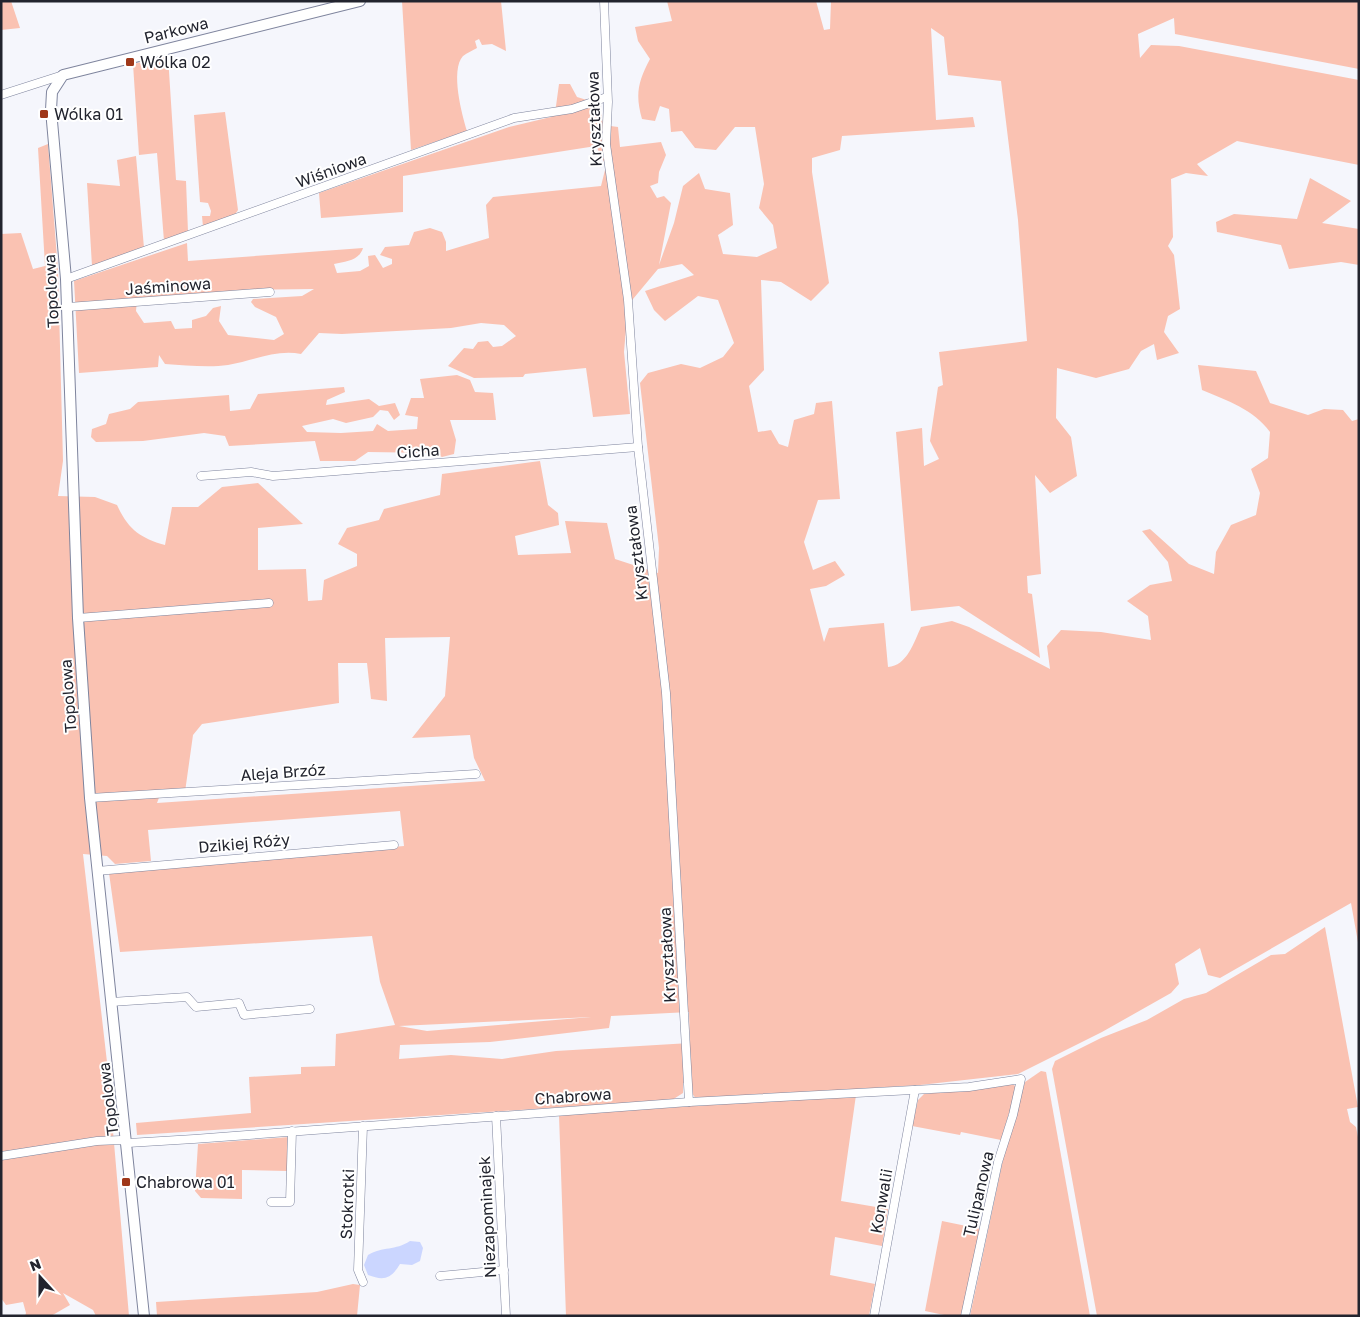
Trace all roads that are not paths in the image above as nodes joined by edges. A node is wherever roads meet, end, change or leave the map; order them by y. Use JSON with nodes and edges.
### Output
{"nodes":[{"id":1,"x":360,"y":1,"type":"edge"},
{"id":2,"x":604,"y":1,"type":"edge"},
{"id":3,"x":63,"y":75,"type":"junction"},
{"id":4,"x":1,"y":95,"type":"edge"},
{"id":5,"x":607,"y":97,"type":"junction"},
{"id":6,"x":66,"y":279,"type":"junction"},
{"id":7,"x":270,"y":292,"type":"dead end"},
{"id":8,"x":68,"y":308,"type":"junction"},
{"id":9,"x":638,"y":447,"type":"junction"},
{"id":10,"x":201,"y":476,"type":"dead end"},
{"id":11,"x":269,"y":603,"type":"dead end"},
{"id":12,"x":78,"y":618,"type":"junction"},
{"id":13,"x":476,"y":774,"type":"dead end"},
{"id":14,"x":90,"y":798,"type":"junction"},
{"id":15,"x":394,"y":845,"type":"dead end"},
{"id":16,"x":97,"y":871,"type":"junction"},
{"id":17,"x":112,"y":1002,"type":"junction"},
{"id":18,"x":310,"y":1008,"type":"dead end"},
{"id":19,"x":1021,"y":1079,"type":"joint"},
{"id":20,"x":915,"y":1090,"type":"junction"},
{"id":21,"x":689,"y":1102,"type":"junction"},
{"id":22,"x":496,"y":1116,"type":"junction"},
{"id":23,"x":363,"y":1126,"type":"junction"},
{"id":24,"x":292,"y":1131,"type":"junction"},
{"id":25,"x":128,"y":1143,"type":"junction"},
{"id":26,"x":1,"y":1156,"type":"edge"},
{"id":27,"x":271,"y":1202,"type":"dead end"},
{"id":28,"x":504,"y":1270,"type":"junction"},
{"id":29,"x":440,"y":1276,"type":"dead end"},
{"id":30,"x":363,"y":1282,"type":"dead end"},
{"id":31,"x":144,"y":1316,"type":"edge"},
{"id":32,"x":506,"y":1316,"type":"edge"},
{"id":33,"x":874,"y":1316,"type":"edge"},
{"id":34,"x":966,"y":1316,"type":"edge"}],
"edges":[{"from":1,"to":3,"type":"street","name":"Parkowa"},
{"from":2,"to":5,"type":"street","name":"Kryształowa"},
{"from":3,"to":4,"type":"street","name":"Parkowa"},
{"from":3,"to":6,"type":"street","name":"Topolowa"},
{"from":5,"to":6,"type":"street","name":"Wiśniowa"},
{"from":5,"to":9,"type":"street","name":"Kryształowa"},
{"from":6,"to":8,"type":"street","name":"Topolowa"},
{"from":7,"to":8,"type":"street","name":"Jaśminowa"},
{"from":8,"to":12,"type":"street","name":"Topolowa"},
{"from":9,"to":10,"type":"street","name":"Cicha"},
{"from":9,"to":21,"type":"street","name":"Kryształowa"},
{"from":11,"to":12,"type":"street"},
{"from":12,"to":14,"type":"street","name":"Topolowa"},
{"from":13,"to":14,"type":"street","name":"Aleja Brzóz"},
{"from":14,"to":16,"type":"street","name":"Topolowa"},
{"from":15,"to":16,"type":"street","name":"Dzikiej Róży"},
{"from":16,"to":17,"type":"street","name":"Topolowa"},
{"from":17,"to":18,"type":"street"},
{"from":17,"to":25,"type":"street","name":"Topolowa"},
{"from":19,"to":20,"type":"street","name":"Chabrowa"},
{"from":19,"to":34,"type":"street","name":"Tulipanowa"},
{"from":20,"to":21,"type":"street","name":"Chabrowa"},
{"from":20,"to":33,"type":"street","name":"Konwalii"},
{"from":21,"to":22,"type":"street","name":"Chabrowa"},
{"from":22,"to":23,"type":"street","name":"Chabrowa"},
{"from":22,"to":28,"type":"street","name":"Niezapominajek"},
{"from":23,"to":24,"type":"street","name":"Chabrowa"},
{"from":23,"to":30,"type":"street","name":"Stokrotki"},
{"from":24,"to":25,"type":"street","name":"Chabrowa"},
{"from":24,"to":27,"type":"street"},
{"from":25,"to":26,"type":"street","name":"Chabrowa"},
{"from":25,"to":31,"type":"street","name":"Topolowa"},
{"from":28,"to":29,"type":"street"},
{"from":28,"to":32,"type":"street","name":"Niezapominajek"}]}
